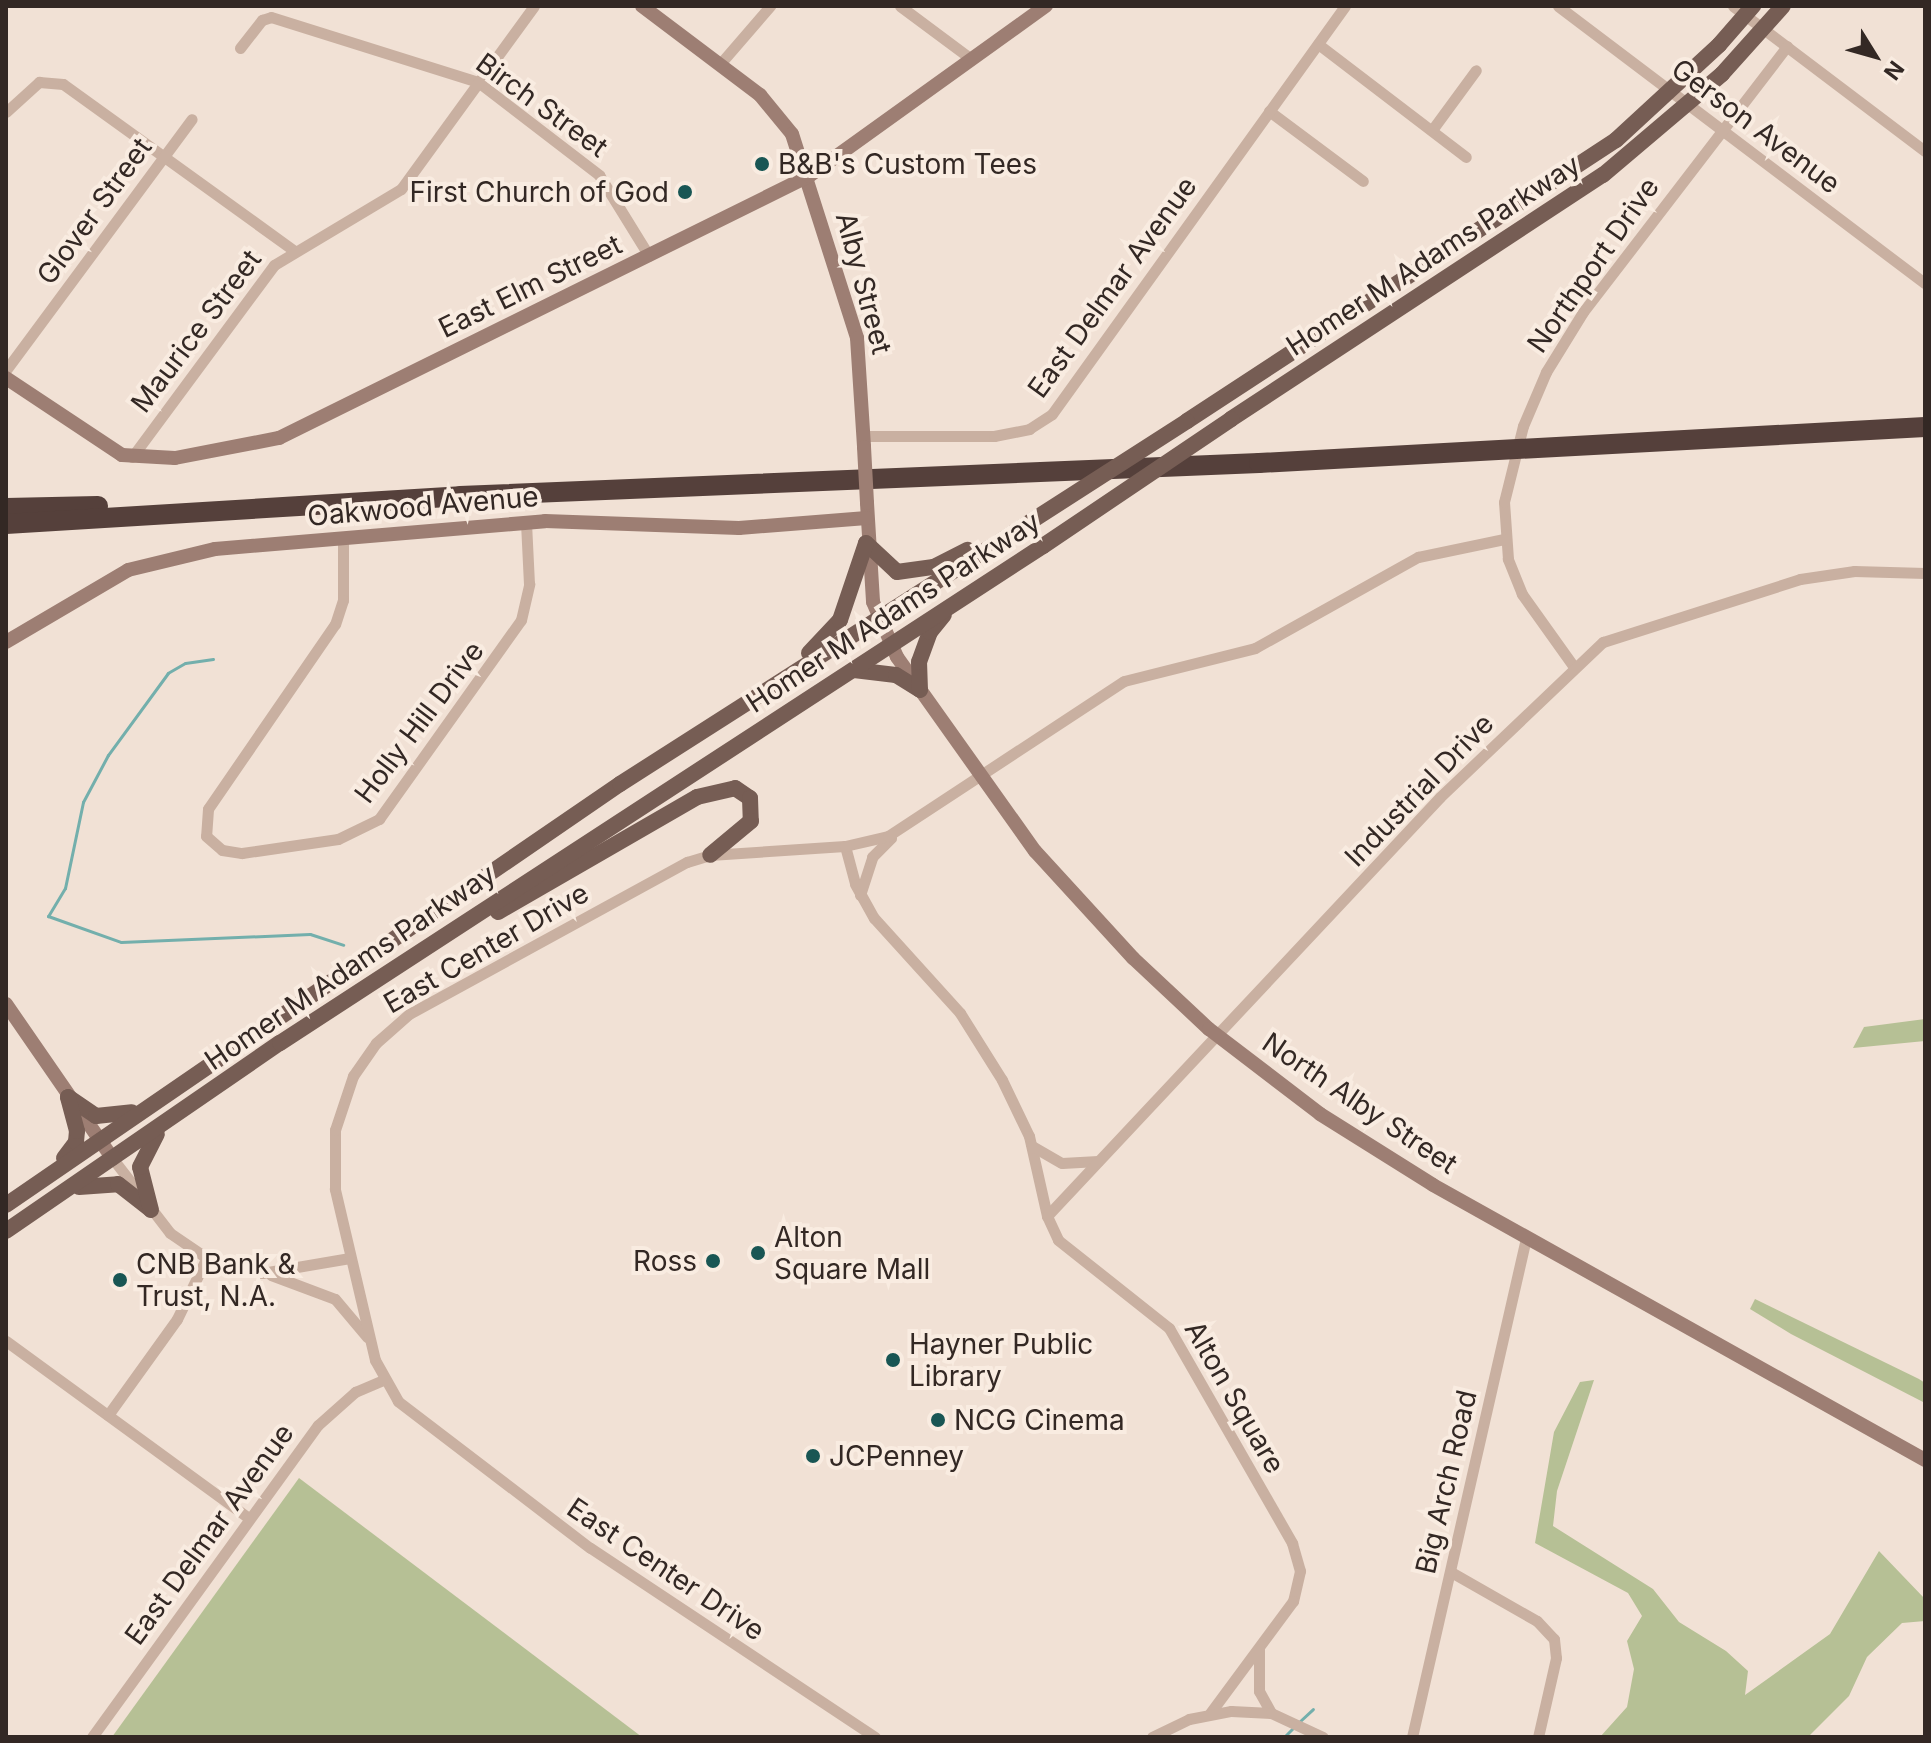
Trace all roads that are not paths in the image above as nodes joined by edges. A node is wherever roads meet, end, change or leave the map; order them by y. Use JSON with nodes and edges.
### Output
{"nodes":[{"id":1,"x":534,"y":6,"type":"edge"},
{"id":2,"x":642,"y":6,"type":"edge"},
{"id":3,"x":770,"y":6,"type":"edge"},
{"id":4,"x":900,"y":6,"type":"edge"},
{"id":5,"x":1046,"y":6,"type":"edge"},
{"id":6,"x":1345,"y":6,"type":"edge"},
{"id":7,"x":1558,"y":6,"type":"edge"},
{"id":8,"x":1783,"y":6,"type":"edge"},
{"id":9,"x":1744,"y":9,"type":"edge"},
{"id":10,"x":1764,"y":29,"type":"junction"},
{"id":11,"x":1318,"y":44,"type":"junction"},
{"id":12,"x":1787,"y":46,"type":"junction"},
{"id":13,"x":240,"y":48,"type":"dead end"},
{"id":14,"x":971,"y":59,"type":"junction"},
{"id":15,"x":720,"y":64,"type":"junction"},
{"id":16,"x":1476,"y":70,"type":"dead end"},
{"id":17,"x":478,"y":82,"type":"junction"},
{"id":18,"x":1669,"y":93,"type":"junction"},
{"id":19,"x":1687,"y":106,"type":"junction"},
{"id":20,"x":1269,"y":111,"type":"junction"},
{"id":21,"x":6,"y":112,"type":"edge"},
{"id":22,"x":192,"y":119,"type":"dead end"},
{"id":23,"x":1721,"y":129,"type":"junction"},
{"id":24,"x":1432,"y":130,"type":"junction"},
{"id":25,"x":1925,"y":151,"type":"edge"},
{"id":26,"x":166,"y":156,"type":"junction"},
{"id":27,"x":1466,"y":157,"type":"dead end"},
{"id":28,"x":809,"y":176,"type":"junction"},
{"id":29,"x":1363,"y":181,"type":"dead end"},
{"id":30,"x":293,"y":250,"type":"junction"},
{"id":31,"x":649,"y":256,"type":"junction"},
{"id":32,"x":1925,"y":284,"type":"edge"},
{"id":33,"x":6,"y":370,"type":"edge"},
{"id":34,"x":6,"y":378,"type":"edge"},
{"id":35,"x":1925,"y":427,"type":"edge"},
{"id":36,"x":863,"y":441,"type":"junction"},
{"id":37,"x":1517,"y":447,"type":"junction"},
{"id":38,"x":132,"y":457,"type":"junction"},
{"id":39,"x":293,"y":505,"type":"junction"},
{"id":40,"x":6,"y":508,"type":"edge"},
{"id":41,"x":867,"y":518,"type":"junction"},
{"id":42,"x":1031,"y":521,"type":"junction"},
{"id":43,"x":526,"y":522,"type":"junction"},
{"id":44,"x":6,"y":524,"type":"edge"},
{"id":45,"x":343,"y":538,"type":"junction"},
{"id":46,"x":1504,"y":539,"type":"junction"},
{"id":47,"x":866,"y":543,"type":"junction"},
{"id":48,"x":1925,"y":573,"type":"edge"},
{"id":49,"x":952,"y":604,"type":"junction"},
{"id":50,"x":878,"y":616,"type":"junction"},
{"id":51,"x":6,"y":642,"type":"edge"},
{"id":52,"x":890,"y":644,"type":"junction"},
{"id":53,"x":1574,"y":667,"type":"junction"},
{"id":54,"x":849,"y":671,"type":"junction"},
{"id":55,"x":784,"y":677,"type":"junction"},
{"id":56,"x":920,"y":690,"type":"junction"},
{"id":57,"x":979,"y":776,"type":"junction"},
{"id":58,"x":900,"y":830,"type":"junction"},
{"id":59,"x":845,"y":846,"type":"junction"},
{"id":60,"x":710,"y":855,"type":"junction"},
{"id":61,"x":860,"y":895,"type":"junction"},
{"id":62,"x":6,"y":1004,"type":"edge"},
{"id":63,"x":1219,"y":1037,"type":"junction"},
{"id":64,"x":280,"y":1043,"type":"junction"},
{"id":65,"x":68,"y":1097,"type":"junction"},
{"id":66,"x":155,"y":1101,"type":"junction"},
{"id":67,"x":170,"y":1119,"type":"junction"},
{"id":68,"x":99,"y":1140,"type":"junction"},
{"id":69,"x":1032,"y":1146,"type":"junction"},
{"id":70,"x":113,"y":1159,"type":"junction"},
{"id":71,"x":1099,"y":1161,"type":"junction"},
{"id":72,"x":46,"y":1177,"type":"junction"},
{"id":73,"x":63,"y":1193,"type":"junction"},
{"id":74,"x":6,"y":1205,"type":"edge"},
{"id":75,"x":151,"y":1210,"type":"junction"},
{"id":76,"x":1047,"y":1216,"type":"junction"},
{"id":77,"x":6,"y":1231,"type":"edge"},
{"id":78,"x":1526,"y":1238,"type":"junction"},
{"id":79,"x":350,"y":1258,"type":"junction"},
{"id":80,"x":206,"y":1259,"type":"junction"},
{"id":81,"x":262,"y":1273,"type":"junction"},
{"id":82,"x":369,"y":1340,"type":"junction"},
{"id":83,"x":6,"y":1341,"type":"edge"},
{"id":84,"x":383,"y":1380,"type":"junction"},
{"id":85,"x":108,"y":1415,"type":"junction"},
{"id":86,"x":1925,"y":1460,"type":"edge"},
{"id":87,"x":249,"y":1518,"type":"junction"},
{"id":88,"x":1451,"y":1572,"type":"junction"},
{"id":89,"x":1259,"y":1647,"type":"junction"},
{"id":90,"x":1210,"y":1713,"type":"junction"},
{"id":91,"x":1271,"y":1713,"type":"junction"},
{"id":92,"x":92,"y":1737,"type":"edge"},
{"id":93,"x":875,"y":1737,"type":"edge"},
{"id":94,"x":1152,"y":1737,"type":"edge"},
{"id":95,"x":1323,"y":1737,"type":"edge"},
{"id":96,"x":1412,"y":1737,"type":"edge"},
{"id":97,"x":1538,"y":1737,"type":"edge"}],
"edges":[{"from":1,"to":17,"type":"street","name":"Maurice Street"},
{"from":2,"to":15,"type":"street","name":"Alby Street"},
{"from":3,"to":15,"type":"street"},
{"from":4,"to":14,"type":"street"},
{"from":5,"to":14,"type":"street","name":"East Elm Street"},
{"from":6,"to":11,"type":"street","name":"East Delmar Avenue"},
{"from":7,"to":18,"type":"street","name":"Gerson Avenue"},
{"from":8,"to":10,"type":"main road","name":"Homer M Adams Parkway"},
{"from":9,"to":10,"type":"street"},
{"from":9,"to":18,"type":"main road","name":"Homer M Adams Parkway"},
{"from":10,"to":12,"type":"street"},
{"from":10,"to":19,"type":"main road","name":"Homer M Adams Parkway"},
{"from":11,"to":20,"type":"street","name":"East Delmar Avenue"},
{"from":11,"to":24,"type":"street"},
{"from":12,"to":23,"type":"street","name":"Northport Drive"},
{"from":12,"to":25,"type":"street"},
{"from":13,"to":17,"type":"street","name":"Birch Street"},
{"from":14,"to":28,"type":"street","name":"East Elm Street"},
{"from":15,"to":28,"type":"street","name":"Alby Street"},
{"from":16,"to":24,"type":"street"},
{"from":17,"to":30,"type":"street","name":"Maurice Street"},
{"from":17,"to":31,"type":"street","name":"Birch Street"},
{"from":18,"to":19,"type":"street","name":"Gerson Avenue"},
{"from":18,"to":42,"type":"main road","name":"Homer M Adams Parkway","bridge":true},
{"from":19,"to":23,"type":"street","name":"Gerson Avenue"},
{"from":19,"to":49,"type":"main road","name":"Homer M Adams Parkway","bridge":true},
{"from":20,"to":29,"type":"street"},
{"from":20,"to":36,"type":"street","name":"East Delmar Avenue"},
{"from":21,"to":26,"type":"street"},
{"from":22,"to":26,"type":"street","name":"Glover Street"},
{"from":23,"to":32,"type":"street","name":"Gerson Avenue"},
{"from":23,"to":37,"type":"street","name":"Northport Drive"},
{"from":24,"to":27,"type":"street"},
{"from":26,"to":30,"type":"street"},
{"from":26,"to":33,"type":"street","name":"Glover Street"},
{"from":28,"to":31,"type":"street","name":"East Elm Street"},
{"from":28,"to":36,"type":"street","name":"Alby Street"},
{"from":30,"to":38,"type":"street","name":"Maurice Street"},
{"from":31,"to":38,"type":"street","name":"East Elm Street"},
{"from":34,"to":38,"type":"street","name":"East Elm Street"},
{"from":35,"to":37,"type":"highway"},
{"from":36,"to":41,"type":"street","name":"Alby Street","bridge":true},
{"from":37,"to":39,"type":"highway"},
{"from":37,"to":46,"type":"street","name":"Northport Drive"},
{"from":39,"to":40,"type":"highway"},
{"from":39,"to":44,"type":"highway"},
{"from":41,"to":43,"type":"street","name":"Oakwood Avenue"},
{"from":41,"to":47,"type":"street","name":"Alby Street"},
{"from":42,"to":47,"type":"main road"},
{"from":42,"to":50,"type":"main road","name":"Homer M Adams Parkway","bridge":true},
{"from":43,"to":45,"type":"street","name":"Oakwood Avenue"},
{"from":43,"to":45,"type":"street","name":"Holly Hill Drive"},
{"from":45,"to":51,"type":"street","name":"Oakwood Avenue"},
{"from":46,"to":53,"type":"street","name":"Northport Drive"},
{"from":46,"to":57,"type":"street","name":"East Center Drive"},
{"from":47,"to":50,"type":"street","name":"Alby Street"},
{"from":47,"to":55,"type":"main road"},
{"from":48,"to":53,"type":"street","name":"Industrial Drive"},
{"from":49,"to":52,"type":"main road","name":"Homer M Adams Parkway"},
{"from":49,"to":56,"type":"main road"},
{"from":50,"to":52,"type":"street","name":"Alby Street"},
{"from":50,"to":55,"type":"main road","name":"Homer M Adams Parkway"},
{"from":52,"to":54,"type":"main road","name":"Homer M Adams Parkway"},
{"from":52,"to":56,"type":"street","name":"North Alby Street"},
{"from":53,"to":63,"type":"street","name":"Industrial Drive"},
{"from":54,"to":56,"type":"main road"},
{"from":54,"to":64,"type":"main road","name":"Homer M Adams Parkway"},
{"from":55,"to":66,"type":"main road","name":"Homer M Adams Parkway"},
{"from":56,"to":57,"type":"street","name":"North Alby Street"},
{"from":57,"to":58,"type":"street","name":"East Center Drive"},
{"from":57,"to":63,"type":"street","name":"North Alby Street"},
{"from":58,"to":59,"type":"street","name":"East Center Drive"},
{"from":58,"to":61,"type":"street"},
{"from":59,"to":60,"type":"street","name":"East Center Drive"},
{"from":59,"to":61,"type":"street","name":"Alton Square"},
{"from":60,"to":64,"type":"main road"},
{"from":60,"to":79,"type":"street","name":"East Center Drive"},
{"from":61,"to":69,"type":"street","name":"Alton Square"},
{"from":62,"to":65,"type":"street"},
{"from":63,"to":71,"type":"street","name":"Industrial Drive"},
{"from":63,"to":78,"type":"street","name":"North Alby Street"},
{"from":64,"to":67,"type":"main road","name":"Homer M Adams Parkway"},
{"from":65,"to":66,"type":"main road"},
{"from":65,"to":68,"type":"street"},
{"from":65,"to":72,"type":"main road"},
{"from":66,"to":68,"type":"main road","name":"Homer M Adams Parkway"},
{"from":67,"to":70,"type":"main road","name":"Homer M Adams Parkway"},
{"from":67,"to":75,"type":"main road"},
{"from":68,"to":70,"type":"street"},
{"from":68,"to":72,"type":"main road","name":"Homer M Adams Parkway"},
{"from":69,"to":71,"type":"street"},
{"from":69,"to":76,"type":"street","name":"Alton Square"},
{"from":70,"to":73,"type":"main road","name":"Homer M Adams Parkway"},
{"from":70,"to":75,"type":"street"},
{"from":71,"to":76,"type":"street","name":"Industrial Drive"},
{"from":72,"to":74,"type":"main road","name":"Homer M Adams Parkway"},
{"from":73,"to":75,"type":"main road"},
{"from":73,"to":77,"type":"main road","name":"Homer M Adams Parkway"},
{"from":75,"to":80,"type":"street"},
{"from":76,"to":89,"type":"street","name":"Alton Square"},
{"from":78,"to":86,"type":"street","name":"North Alby Street"},
{"from":78,"to":88,"type":"street","name":"Big Arch Road"},
{"from":79,"to":81,"type":"street"},
{"from":79,"to":82,"type":"street","name":"East Center Drive"},
{"from":80,"to":81,"type":"street"},
{"from":80,"to":85,"type":"street"},
{"from":81,"to":82,"type":"street"},
{"from":82,"to":84,"type":"street","name":"East Center Drive"},
{"from":83,"to":85,"type":"street"},
{"from":84,"to":87,"type":"street","name":"East Delmar Avenue"},
{"from":84,"to":93,"type":"street","name":"East Center Drive"},
{"from":85,"to":87,"type":"street"},
{"from":87,"to":92,"type":"street","name":"East Delmar Avenue"},
{"from":88,"to":96,"type":"street","name":"Big Arch Road"},
{"from":88,"to":97,"type":"street"},
{"from":89,"to":90,"type":"street","name":"Alton Square"},
{"from":89,"to":91,"type":"street"},
{"from":90,"to":91,"type":"street"},
{"from":90,"to":94,"type":"street"},
{"from":91,"to":95,"type":"street"}]}
